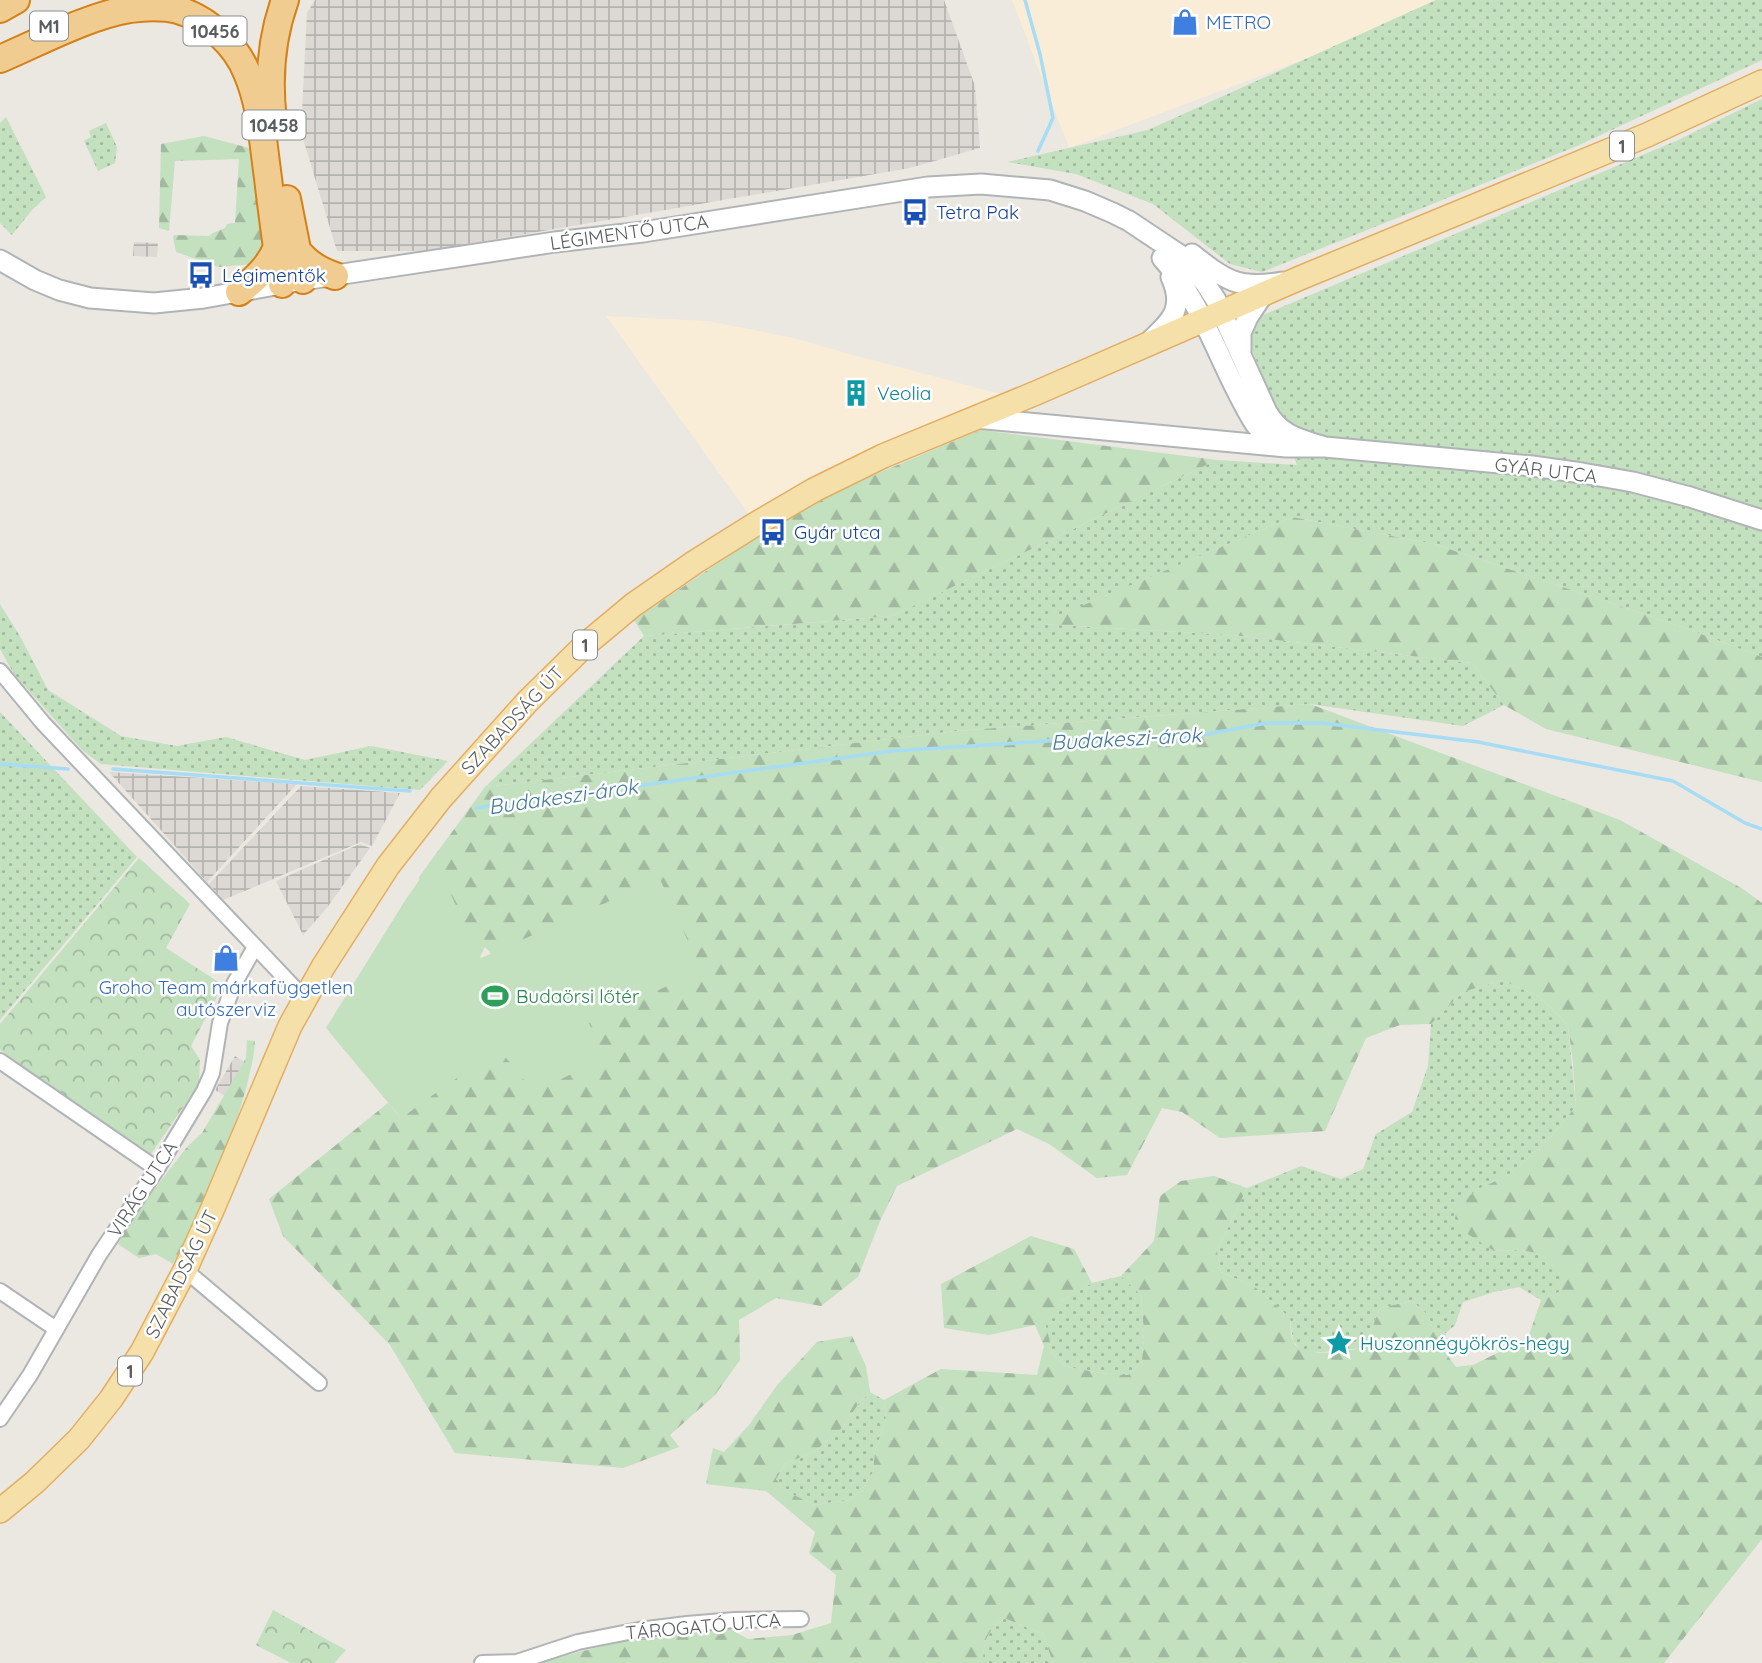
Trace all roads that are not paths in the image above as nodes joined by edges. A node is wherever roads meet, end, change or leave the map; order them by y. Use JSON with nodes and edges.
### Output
{"nodes":[{"id":1,"x":16,"y":0,"type":"edge"},
{"id":2,"x":98,"y":0,"type":"edge"},
{"id":3,"x":285,"y":0,"type":"edge"},
{"id":4,"x":0,"y":9,"type":"edge"},
{"id":5,"x":0,"y":52,"type":"edge"},
{"id":6,"x":0,"y":59,"type":"edge"},
{"id":7,"x":1762,"y":82,"type":"edge"},
{"id":8,"x":1129,"y":221,"type":"junction"},
{"id":9,"x":286,"y":248,"type":"junction"},
{"id":10,"x":1162,"y":258,"type":"junction"},
{"id":11,"x":0,"y":261,"type":"edge"},
{"id":12,"x":335,"y":276,"type":"junction"},
{"id":13,"x":1300,"y":278,"type":"junction"},
{"id":14,"x":293,"y":282,"type":"junction"},
{"id":15,"x":239,"y":292,"type":"junction"},
{"id":16,"x":1262,"y":296,"type":"junction"},
{"id":17,"x":1213,"y":317,"type":"junction"},
{"id":18,"x":1146,"y":344,"type":"junction"},
{"id":19,"x":1241,"y":352,"type":"junction"},
{"id":20,"x":1038,"y":392,"type":"junction"},
{"id":21,"x":975,"y":418,"type":"junction"},
{"id":22,"x":1047,"y":425,"type":"junction"},
{"id":23,"x":1286,"y":447,"type":"junction"},
{"id":24,"x":1325,"y":447,"type":"junction"},
{"id":25,"x":1762,"y":520,"type":"edge"},
{"id":26,"x":0,"y":671,"type":"edge"},
{"id":27,"x":255,"y":947,"type":"junction"},
{"id":28,"x":305,"y":999,"type":"junction"},
{"id":29,"x":0,"y":1061,"type":"edge"},
{"id":30,"x":157,"y":1169,"type":"junction"},
{"id":31,"x":185,"y":1270,"type":"junction"},
{"id":32,"x":0,"y":1290,"type":"edge"},
{"id":33,"x":56,"y":1329,"type":"junction"},
{"id":34,"x":319,"y":1383,"type":"dead end"},
{"id":35,"x":0,"y":1419,"type":"edge"},
{"id":36,"x":0,"y":1511,"type":"edge"},
{"id":37,"x":801,"y":1619,"type":"dead end"},
{"id":38,"x":522,"y":1662,"type":"edge"},
{"id":39,"x":482,"y":1663,"type":"edge"}],
"edges":[{"from":1,"to":4,"type":"highway","number":"M1"},
{"from":2,"to":5,"type":"highway","number":"M1"},
{"from":3,"to":9,"type":"highway","number":"10458"},
{"from":6,"to":9,"type":"highway","number":"10456"},
{"from":7,"to":13,"type":"main road","number":"1"},
{"from":8,"to":10,"type":"main road"},
{"from":8,"to":12,"type":"main road","name":"LÉGIMENTŐ UTCA"},
{"from":8,"to":13,"type":"main road"},
{"from":8,"to":17,"type":"main road","name":"LÉGIMENTŐ UTCA"},
{"from":9,"to":12,"type":"highway"},
{"from":9,"to":14,"type":"highway","number":"10456"},
{"from":9,"to":15,"type":"highway"},
{"from":10,"to":17,"type":"main road"},
{"from":10,"to":18,"type":"main road"},
{"from":11,"to":15,"type":"main road","name":"LÉGIMENTŐ UTCA"},
{"from":12,"to":14,"type":"main road","name":"LÉGIMENTŐ UTCA"},
{"from":13,"to":16,"type":"main road","number":"1"},
{"from":14,"to":15,"type":"main road","name":"LÉGIMENTŐ UTCA"},
{"from":16,"to":17,"type":"main road","number":"1"},
{"from":16,"to":19,"type":"main road"},
{"from":17,"to":18,"type":"main road","number":"1"},
{"from":17,"to":19,"type":"main road","name":"GYÁR UTCA"},
{"from":17,"to":23,"type":"main road"},
{"from":18,"to":20,"type":"main road","number":"1"},
{"from":19,"to":24,"type":"main road","name":"GYÁR UTCA"},
{"from":20,"to":21,"type":"main road","number":"1"},
{"from":20,"to":22,"type":"main road"},
{"from":21,"to":22,"type":"main road","name":"GYÁR UTCA"},
{"from":21,"to":28,"type":"main road","name":"SZABADSÁG ÚT","number":"1"},
{"from":22,"to":23,"type":"main road","name":"GYÁR UTCA"},
{"from":23,"to":24,"type":"main road","name":"GYÁR UTCA"},
{"from":24,"to":25,"type":"main road","name":"GYÁR UTCA"},
{"from":26,"to":27,"type":"street"},
{"from":27,"to":28,"type":"street"},
{"from":27,"to":30,"type":"street","name":"VIRÁG UTCA"},
{"from":28,"to":31,"type":"main road","name":"SZABADSÁG ÚT","number":"1"},
{"from":29,"to":30,"type":"street"},
{"from":30,"to":33,"type":"street","name":"VIRÁG UTCA"},
{"from":31,"to":34,"type":"street"},
{"from":31,"to":36,"type":"main road","name":"SZABADSÁG ÚT","number":"1"},
{"from":32,"to":33,"type":"street"},
{"from":33,"to":35,"type":"street","name":"VIRÁG UTCA"},
{"from":37,"to":38,"type":"street","name":"TÁROGATÓ UTCA"},
{"from":38,"to":39,"type":"street","name":"TÁROGATÓ UTCA"}]}
